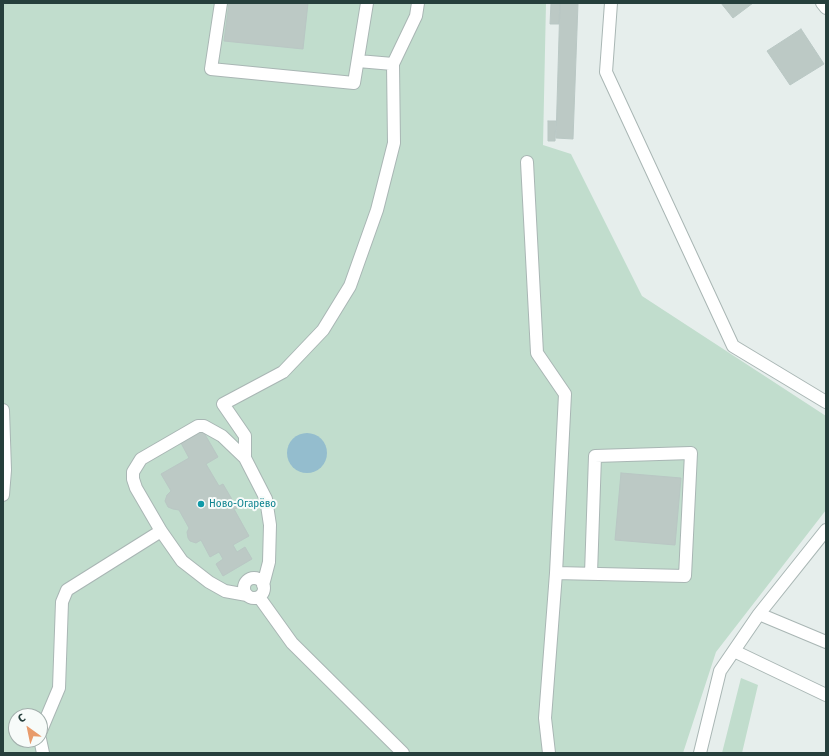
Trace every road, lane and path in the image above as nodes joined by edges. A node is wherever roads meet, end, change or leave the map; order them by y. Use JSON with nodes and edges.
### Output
{"nodes":[{"id":1,"x":221,"y":3,"type":"edge"},
{"id":2,"x":367,"y":3,"type":"edge"},
{"id":3,"x":418,"y":3,"type":"edge"},
{"id":4,"x":611,"y":3,"type":"edge"},
{"id":5,"x":822,"y":3,"type":"edge"},
{"id":6,"x":826,"y":8,"type":"edge"},
{"id":7,"x":358,"y":61,"type":"junction"},
{"id":8,"x":393,"y":64,"type":"junction"},
{"id":9,"x":527,"y":162,"type":"dead end"},
{"id":10,"x":826,"y":402,"type":"edge"},
{"id":11,"x":3,"y":410,"type":"edge"},
{"id":12,"x":245,"y":458,"type":"junction"},
{"id":13,"x":3,"y":495,"type":"edge"},
{"id":14,"x":826,"y":530,"type":"edge"},
{"id":15,"x":161,"y":531,"type":"junction"},
{"id":16,"x":556,"y":573,"type":"junction"},
{"id":17,"x":591,"y":574,"type":"junction"},
{"id":18,"x":263,"y":585,"type":"junction"},
{"id":19,"x":253,"y":596,"type":"junction"},
{"id":20,"x":759,"y":614,"type":"junction"},
{"id":21,"x":826,"y":642,"type":"edge"},
{"id":22,"x":734,"y":651,"type":"junction"},
{"id":23,"x":826,"y":695,"type":"edge"},
{"id":24,"x":48,"y":714,"type":"edge"},
{"id":25,"x":403,"y":753,"type":"edge"},
{"id":26,"x":549,"y":753,"type":"edge"},
{"id":27,"x":700,"y":753,"type":"edge"}],
"edges":[{"from":1,"to":7,"type":"street"},
{"from":2,"to":7,"type":"street"},
{"from":3,"to":8,"type":"street"},
{"from":4,"to":10,"type":"street"},
{"from":5,"to":6,"type":"street"},
{"from":7,"to":8,"type":"street"},
{"from":8,"to":12,"type":"street"},
{"from":9,"to":16,"type":"street"},
{"from":11,"to":13,"type":"street"},
{"from":12,"to":15,"type":"street"},
{"from":12,"to":18,"type":"street"},
{"from":14,"to":20,"type":"street"},
{"from":15,"to":19,"type":"street"},
{"from":15,"to":24,"type":"street"},
{"from":16,"to":17,"type":"street"},
{"from":16,"to":26,"type":"street"},
{"from":17,"to":17,"type":"street"},
{"from":18,"to":19,"type":"street"},
{"from":18,"to":19,"type":"street"},
{"from":19,"to":25,"type":"street"},
{"from":20,"to":21,"type":"street"},
{"from":20,"to":22,"type":"street"},
{"from":22,"to":23,"type":"street"},
{"from":22,"to":27,"type":"street"}]}
